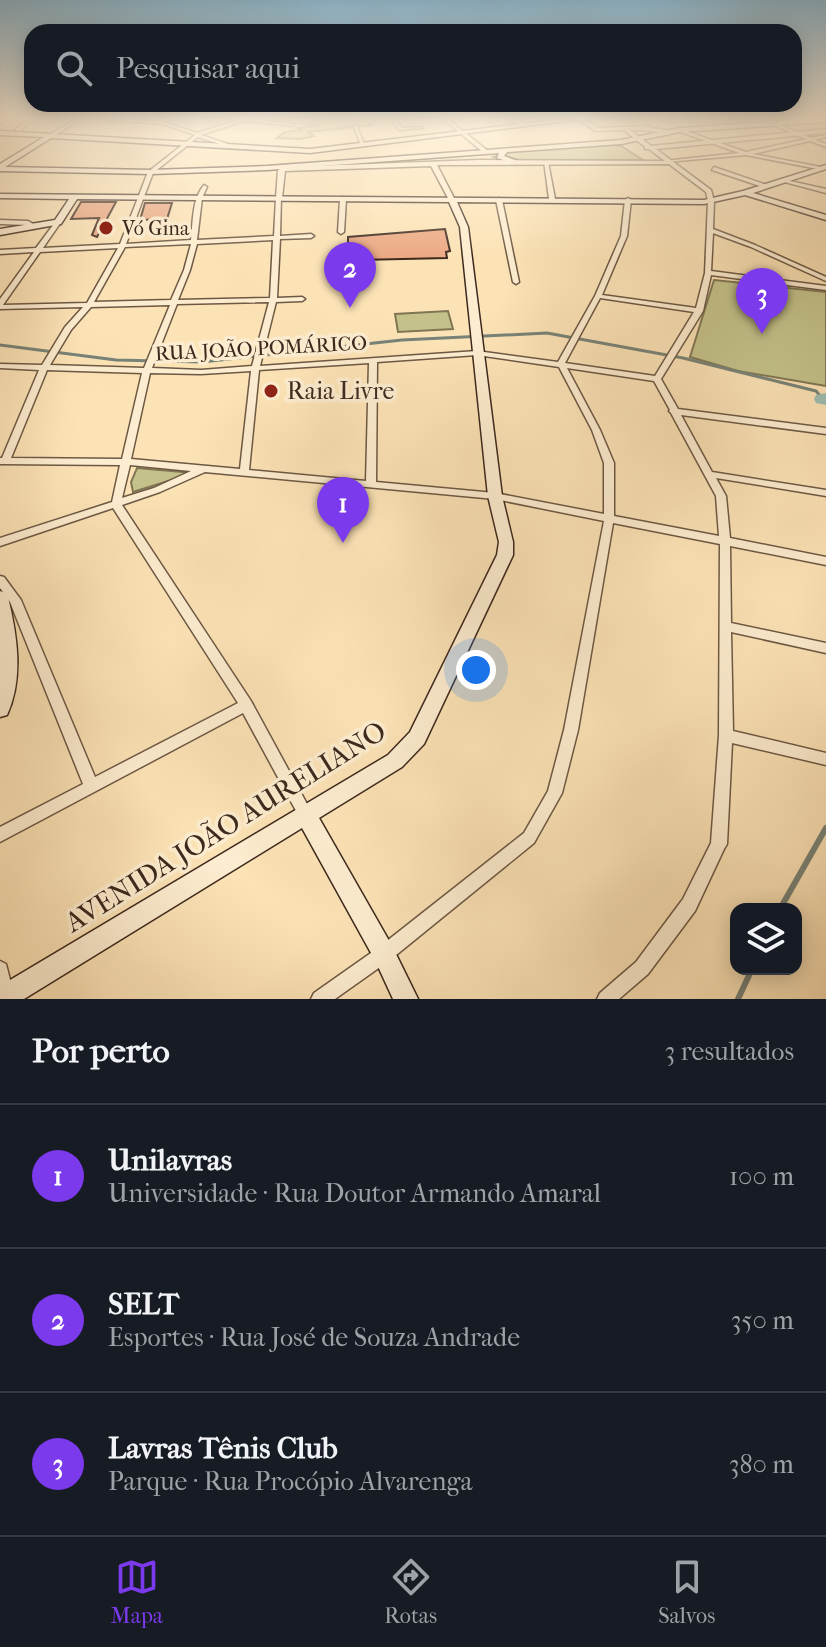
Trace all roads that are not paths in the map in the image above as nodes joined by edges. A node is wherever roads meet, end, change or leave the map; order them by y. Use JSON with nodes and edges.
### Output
{"nodes":[{"id":1,"x":161,"y":164,"type":"edge"},
{"id":2,"x":345,"y":164,"type":"edge"},
{"id":3,"x":433,"y":164,"type":"junction"},
{"id":4,"x":442,"y":164,"type":"edge"},
{"id":5,"x":546,"y":164,"type":"edge"},
{"id":6,"x":668,"y":164,"type":"edge"},
{"id":7,"x":796,"y":164,"type":"edge"},
{"id":8,"x":322,"y":166,"type":"junction"},
{"id":9,"x":0,"y":168,"type":"edge"},
{"id":10,"x":267,"y":168,"type":"junction"},
{"id":11,"x":714,"y":169,"type":"dead end"},
{"id":12,"x":824,"y":169,"type":"edge"},
{"id":13,"x":281,"y":170,"type":"junction"},
{"id":14,"x":151,"y":172,"type":"junction"},
{"id":15,"x":783,"y":180,"type":"junction"},
{"id":16,"x":765,"y":186,"type":"junction"},
{"id":17,"x":204,"y":187,"type":"dead end"},
{"id":18,"x":826,"y":191,"type":"edge"},
{"id":19,"x":745,"y":193,"type":"junction"},
{"id":20,"x":0,"y":196,"type":"edge"},
{"id":21,"x":74,"y":197,"type":"junction"},
{"id":22,"x":139,"y":197,"type":"junction"},
{"id":23,"x":199,"y":198,"type":"junction"},
{"id":24,"x":279,"y":198,"type":"junction"},
{"id":25,"x":343,"y":199,"type":"junction"},
{"id":26,"x":552,"y":199,"type":"junction"},
{"id":27,"x":452,"y":200,"type":"junction"},
{"id":28,"x":499,"y":200,"type":"junction"},
{"id":29,"x":628,"y":200,"type":"junction"},
{"id":30,"x":711,"y":201,"type":"junction"},
{"id":31,"x":826,"y":218,"type":"edge"},
{"id":32,"x":0,"y":222,"type":"edge"},
{"id":33,"x":58,"y":222,"type":"junction"},
{"id":34,"x":34,"y":226,"type":"junction"},
{"id":35,"x":709,"y":230,"type":"junction"},
{"id":36,"x":0,"y":232,"type":"edge"},
{"id":37,"x":341,"y":232,"type":"dead end"},
{"id":38,"x":311,"y":236,"type":"dead end"},
{"id":39,"x":275,"y":238,"type":"junction"},
{"id":40,"x":194,"y":243,"type":"junction"},
{"id":41,"x":122,"y":247,"type":"junction"},
{"id":42,"x":37,"y":251,"type":"junction"},
{"id":43,"x":0,"y":252,"type":"edge"},
{"id":44,"x":708,"y":273,"type":"junction"},
{"id":45,"x":826,"y":279,"type":"edge"},
{"id":46,"x":516,"y":282,"type":"dead end"},
{"id":47,"x":0,"y":286,"type":"edge"},
{"id":48,"x":14,"y":286,"type":"junction"},
{"id":49,"x":826,"y":288,"type":"edge"},
{"id":50,"x":598,"y":296,"type":"junction"},
{"id":51,"x":302,"y":299,"type":"dead end"},
{"id":52,"x":273,"y":300,"type":"junction"},
{"id":53,"x":174,"y":302,"type":"junction"},
{"id":54,"x":0,"y":305,"type":"edge"},
{"id":55,"x":89,"y":305,"type":"junction"},
{"id":56,"x":699,"y":311,"type":"junction"},
{"id":57,"x":477,"y":353,"type":"junction"},
{"id":58,"x":373,"y":359,"type":"junction"},
{"id":59,"x":561,"y":364,"type":"junction"},
{"id":60,"x":0,"y":366,"type":"edge"},
{"id":61,"x":45,"y":366,"type":"junction"},
{"id":62,"x":255,"y":370,"type":"junction"},
{"id":63,"x":146,"y":373,"type":"junction"},
{"id":64,"x":657,"y":379,"type":"junction"},
{"id":65,"x":673,"y":411,"type":"junction"},
{"id":66,"x":826,"y":431,"type":"edge"},
{"id":67,"x":3,"y":461,"type":"edge"},
{"id":68,"x":127,"y":462,"type":"junction"},
{"id":69,"x":204,"y":469,"type":"junction"},
{"id":70,"x":244,"y":474,"type":"junction"},
{"id":71,"x":708,"y":474,"type":"junction"},
{"id":72,"x":371,"y":485,"type":"junction"},
{"id":73,"x":826,"y":493,"type":"edge"},
{"id":74,"x":495,"y":496,"type":"junction"},
{"id":75,"x":116,"y":504,"type":"junction"},
{"id":76,"x":609,"y":519,"type":"junction"},
{"id":77,"x":725,"y":541,"type":"junction"},
{"id":78,"x":0,"y":542,"type":"edge"},
{"id":79,"x":826,"y":561,"type":"edge"},
{"id":80,"x":0,"y":580,"type":"edge"},
{"id":81,"x":0,"y":597,"type":"edge"},
{"id":82,"x":726,"y":626,"type":"junction"},
{"id":83,"x":826,"y":648,"type":"edge"},
{"id":84,"x":246,"y":705,"type":"junction"},
{"id":85,"x":0,"y":709,"type":"edge"},
{"id":86,"x":726,"y":735,"type":"junction"},
{"id":87,"x":826,"y":759,"type":"edge"},
{"id":88,"x":91,"y":785,"type":"junction"},
{"id":89,"x":306,"y":815,"type":"junction"},
{"id":90,"x":0,"y":835,"type":"edge"},
{"id":91,"x":384,"y":954,"type":"junction"},
{"id":92,"x":0,"y":970,"type":"edge"},
{"id":93,"x":4,"y":998,"type":"edge"},
{"id":94,"x":320,"y":999,"type":"edge"},
{"id":95,"x":406,"y":999,"type":"edge"},
{"id":96,"x":606,"y":999,"type":"edge"}],
"edges":[{"from":1,"to":14,"type":"street"},
{"from":2,"to":8,"type":"main road"},
{"from":3,"to":4,"type":"street"},
{"from":3,"to":8,"type":"street"},
{"from":3,"to":27,"type":"street"},
{"from":5,"to":26,"type":"street"},
{"from":6,"to":30,"type":"street"},
{"from":7,"to":12,"type":"street"},
{"from":8,"to":10,"type":"main road"},
{"from":8,"to":13,"type":"street"},
{"from":9,"to":14,"type":"main road"},
{"from":10,"to":13,"type":"main road"},
{"from":10,"to":14,"type":"main road"},
{"from":11,"to":16,"type":"street"},
{"from":12,"to":15,"type":"main road"},
{"from":13,"to":24,"type":"street"},
{"from":14,"to":22,"type":"street"},
{"from":15,"to":16,"type":"main road"},
{"from":15,"to":18,"type":"street"},
{"from":16,"to":19,"type":"main road"},
{"from":17,"to":23,"type":"street"},
{"from":19,"to":30,"type":"main road"},
{"from":19,"to":31,"type":"main road"},
{"from":20,"to":21,"type":"main road"},
{"from":21,"to":22,"type":"main road"},
{"from":21,"to":33,"type":"main road"},
{"from":22,"to":23,"type":"main road"},
{"from":22,"to":41,"type":"street"},
{"from":23,"to":24,"type":"main road"},
{"from":23,"to":40,"type":"street"},
{"from":24,"to":25,"type":"main road"},
{"from":24,"to":39,"type":"street"},
{"from":25,"to":27,"type":"main road"},
{"from":25,"to":37,"type":"street"},
{"from":26,"to":28,"type":"main road"},
{"from":26,"to":29,"type":"main road"},
{"from":27,"to":28,"type":"main road"},
{"from":27,"to":57,"type":"main road","name":"AVENIDA JOÃO AURELIANO"},
{"from":28,"to":46,"type":"street"},
{"from":29,"to":30,"type":"main road"},
{"from":29,"to":50,"type":"street"},
{"from":30,"to":35,"type":"street"},
{"from":32,"to":34,"type":"street"},
{"from":33,"to":34,"type":"main road"},
{"from":33,"to":42,"type":"street"},
{"from":34,"to":36,"type":"main road"},
{"from":35,"to":44,"type":"street"},
{"from":35,"to":45,"type":"street"},
{"from":38,"to":39,"type":"street"},
{"from":39,"to":40,"type":"street"},
{"from":39,"to":52,"type":"street"},
{"from":40,"to":41,"type":"street"},
{"from":40,"to":53,"type":"street"},
{"from":41,"to":42,"type":"street"},
{"from":41,"to":55,"type":"street"},
{"from":42,"to":43,"type":"street"},
{"from":42,"to":48,"type":"street"},
{"from":44,"to":49,"type":"street"},
{"from":44,"to":56,"type":"street"},
{"from":47,"to":48,"type":"street"},
{"from":48,"to":54,"type":"street"},
{"from":50,"to":56,"type":"street"},
{"from":50,"to":59,"type":"street"},
{"from":51,"to":52,"type":"street"},
{"from":52,"to":53,"type":"street"},
{"from":52,"to":62,"type":"street"},
{"from":53,"to":55,"type":"street"},
{"from":53,"to":63,"type":"street"},
{"from":54,"to":55,"type":"street"},
{"from":55,"to":61,"type":"street"},
{"from":56,"to":64,"type":"street"},
{"from":57,"to":58,"type":"street","name":"RUA JOÃO POMÁRICO"},
{"from":57,"to":59,"type":"street","name":"RUA JOÃO POMÁRICO"},
{"from":57,"to":74,"type":"main road","name":"AVENIDA JOÃO AURELIANO"},
{"from":58,"to":62,"type":"street","name":"RUA JOÃO POMÁRICO"},
{"from":58,"to":72,"type":"street"},
{"from":59,"to":64,"type":"street","name":"RUA JOÃO POMÁRICO"},
{"from":59,"to":76,"type":"street"},
{"from":60,"to":61,"type":"street","name":"RUA JOÃO POMÁRICO"},
{"from":61,"to":63,"type":"street","name":"RUA JOÃO POMÁRICO"},
{"from":61,"to":67,"type":"street"},
{"from":62,"to":63,"type":"street","name":"RUA JOÃO POMÁRICO"},
{"from":62,"to":70,"type":"street"},
{"from":63,"to":68,"type":"street"},
{"from":64,"to":65,"type":"street"},
{"from":65,"to":66,"type":"street"},
{"from":65,"to":71,"type":"street"},
{"from":67,"to":68,"type":"street"},
{"from":68,"to":69,"type":"street"},
{"from":68,"to":75,"type":"street"},
{"from":69,"to":70,"type":"street"},
{"from":69,"to":75,"type":"street"},
{"from":70,"to":72,"type":"street"},
{"from":71,"to":73,"type":"street"},
{"from":71,"to":77,"type":"street"},
{"from":72,"to":74,"type":"street"},
{"from":74,"to":76,"type":"street"},
{"from":74,"to":89,"type":"main road","name":"AVENIDA JOÃO AURELIANO"},
{"from":75,"to":78,"type":"street"},
{"from":75,"to":84,"type":"street"},
{"from":76,"to":77,"type":"street"},
{"from":76,"to":91,"type":"street"},
{"from":77,"to":79,"type":"street"},
{"from":77,"to":82,"type":"street"},
{"from":80,"to":88,"type":"street"},
{"from":81,"to":85,"type":"main road"},
{"from":82,"to":83,"type":"street"},
{"from":82,"to":86,"type":"street"},
{"from":84,"to":88,"type":"street"},
{"from":84,"to":89,"type":"street"},
{"from":86,"to":87,"type":"street"},
{"from":86,"to":96,"type":"street"},
{"from":88,"to":90,"type":"street"},
{"from":89,"to":91,"type":"main road"},
{"from":89,"to":93,"type":"main road","name":"AVENIDA JOÃO AURELIANO"},
{"from":91,"to":94,"type":"street"},
{"from":91,"to":95,"type":"main road"},
{"from":92,"to":93,"type":"street"}]}
